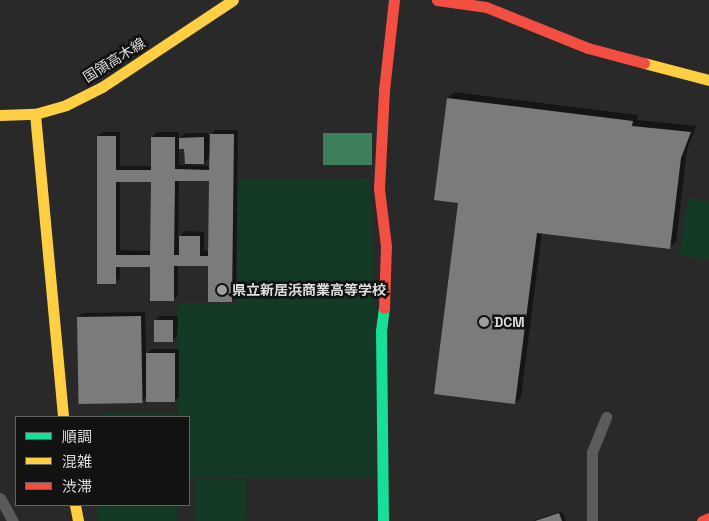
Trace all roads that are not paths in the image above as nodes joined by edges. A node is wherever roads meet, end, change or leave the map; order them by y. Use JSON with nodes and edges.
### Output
{"nodes":[{"id":1,"x":233,"y":0,"type":"edge"},
{"id":2,"x":394,"y":0,"type":"edge"},
{"id":3,"x":437,"y":0,"type":"edge"},
{"id":4,"x":476,"y":3,"type":"edge"},
{"id":5,"x":709,"y":80,"type":"edge"},
{"id":6,"x":35,"y":114,"type":"junction"},
{"id":7,"x":0,"y":115,"type":"edge"},
{"id":8,"x":63,"y":416,"type":"edge"},
{"id":9,"x":606,"y":418,"type":"dead end"},
{"id":10,"x":0,"y":498,"type":"edge"},
{"id":11,"x":75,"y":506,"type":"edge"},
{"id":12,"x":709,"y":518,"type":"edge"},
{"id":13,"x":13,"y":521,"type":"edge"},
{"id":14,"x":78,"y":521,"type":"edge"},
{"id":15,"x":383,"y":521,"type":"edge"},
{"id":16,"x":592,"y":521,"type":"edge"},
{"id":17,"x":702,"y":521,"type":"edge"}],
"edges":[{"from":1,"to":6,"type":"street","name":"国領高木線"},
{"from":2,"to":15,"type":"street"},
{"from":3,"to":4,"type":"street"},
{"from":4,"to":5,"type":"street"},
{"from":6,"to":7,"type":"street","name":"国領高木線"},
{"from":6,"to":8,"type":"street"},
{"from":9,"to":16,"type":"street"},
{"from":10,"to":13,"type":"street"},
{"from":11,"to":14,"type":"street"},
{"from":12,"to":17,"type":"street"}]}
